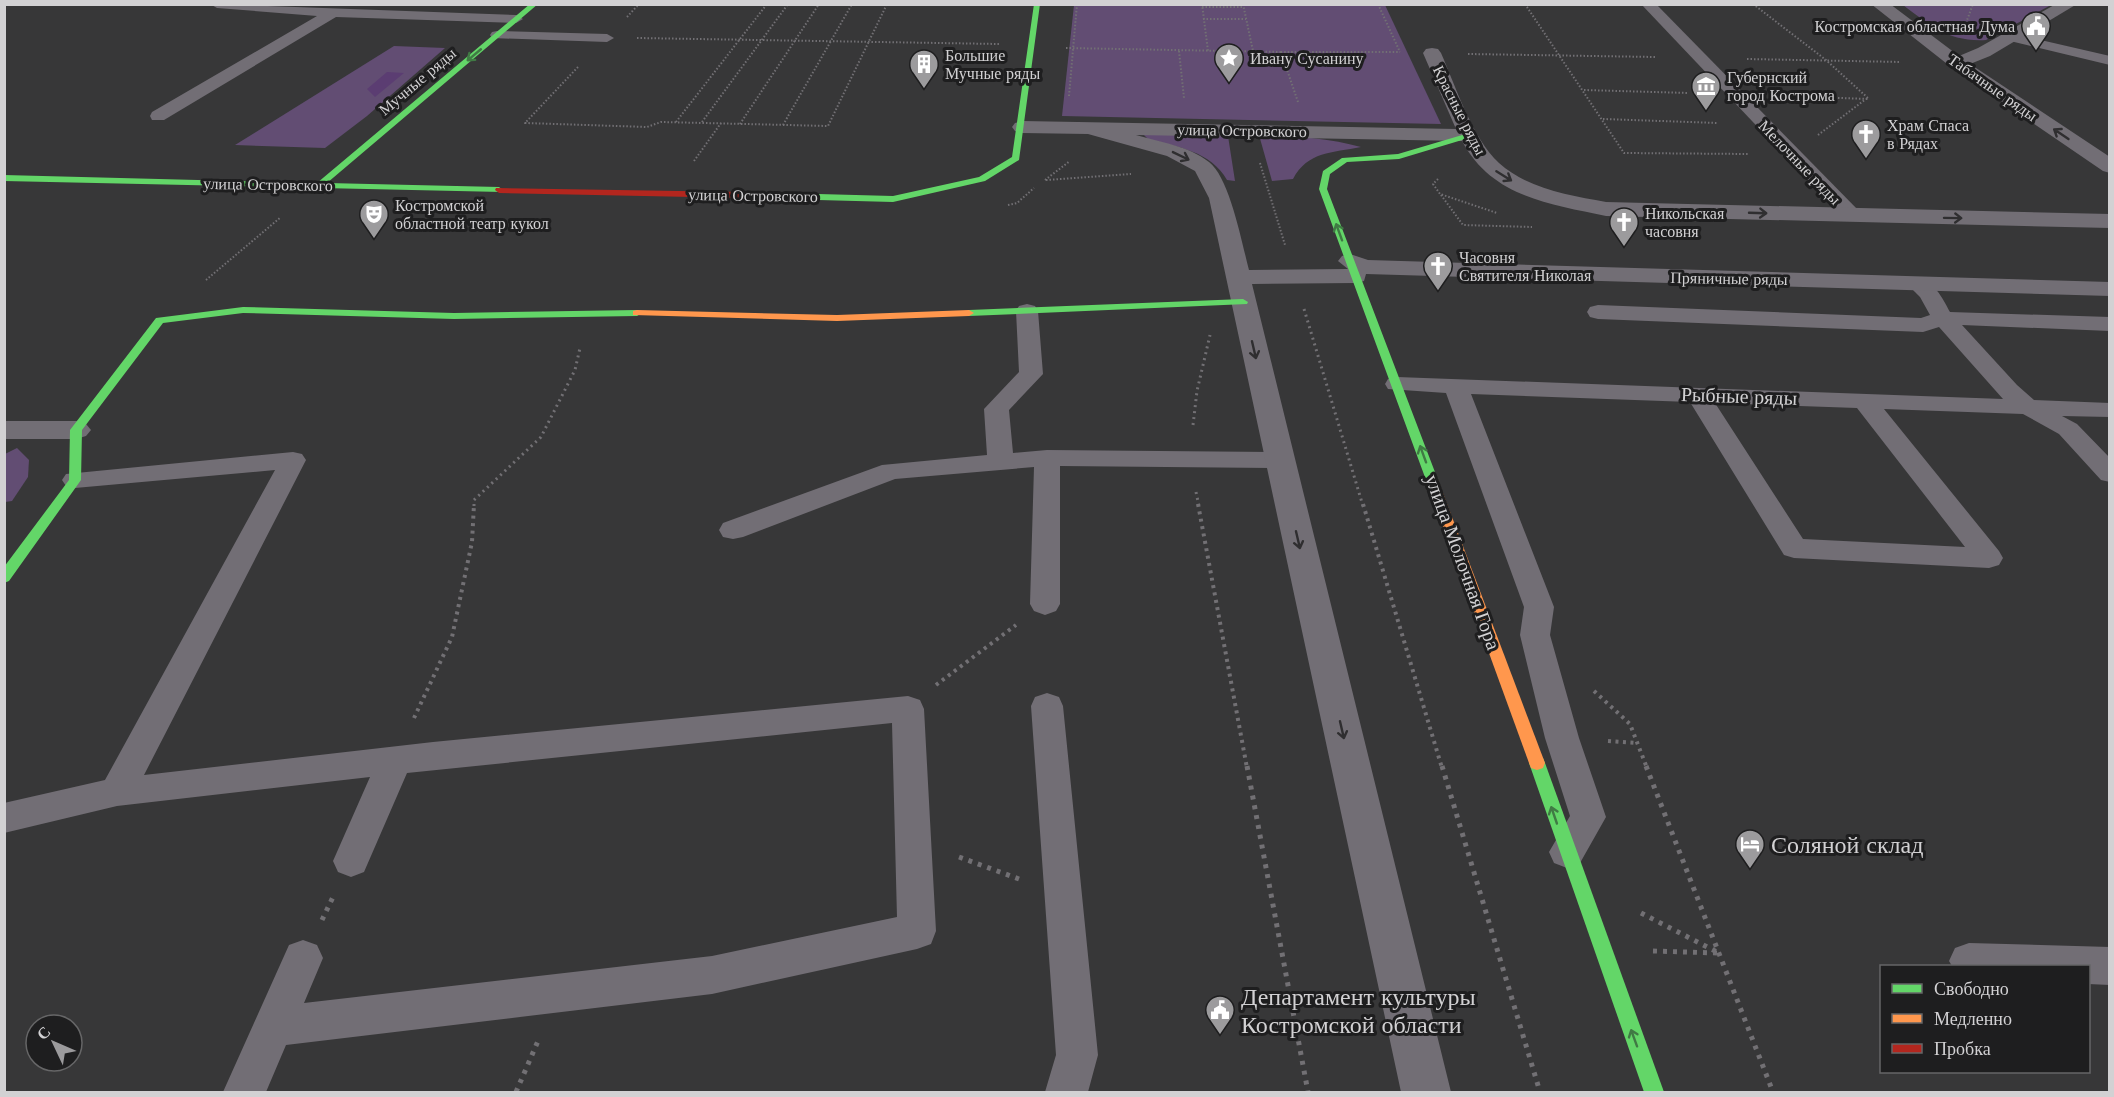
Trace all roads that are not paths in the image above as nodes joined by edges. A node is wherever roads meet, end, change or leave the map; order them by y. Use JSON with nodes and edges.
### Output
{"nodes":[{"id":1,"x":217,"y":4,"type":"edge"},
{"id":2,"x":348,"y":4,"type":"edge"},
{"id":3,"x":536,"y":4,"type":"edge"},
{"id":4,"x":1037,"y":4,"type":"edge"},
{"id":5,"x":1648,"y":4,"type":"edge"},
{"id":6,"x":1879,"y":4,"type":"edge"},
{"id":7,"x":2069,"y":4,"type":"edge"},
{"id":8,"x":333,"y":13,"type":"junction"},
{"id":9,"x":516,"y":20,"type":"junction"},
{"id":10,"x":497,"y":35,"type":"junction"},
{"id":11,"x":2011,"y":37,"type":"junction"},
{"id":12,"x":607,"y":38,"type":"road end"},
{"id":13,"x":1432,"y":53,"type":"dead end"},
{"id":14,"x":2109,"y":61,"type":"edge"},
{"id":15,"x":1957,"y":63,"type":"junction"},
{"id":16,"x":1076,"y":115,"type":"junction"},
{"id":17,"x":158,"y":116,"type":"dead end"},
{"id":18,"x":1022,"y":127,"type":"junction"},
{"id":19,"x":1469,"y":135,"type":"junction"},
{"id":20,"x":2109,"y":167,"type":"edge"},
{"id":21,"x":4,"y":178,"type":"edge"},
{"id":22,"x":320,"y":185,"type":"junction"},
{"id":23,"x":1852,"y":216,"type":"junction"},
{"id":24,"x":2109,"y":221,"type":"edge"},
{"id":25,"x":1352,"y":268,"type":"junction"},
{"id":26,"x":1917,"y":283,"type":"junction"},
{"id":27,"x":2109,"y":288,"type":"edge"},
{"id":28,"x":1241,"y":290,"type":"junction"},
{"id":29,"x":1027,"y":311,"type":"junction"},
{"id":30,"x":1598,"y":312,"type":"dead end"},
{"id":31,"x":1943,"y":318,"type":"junction"},
{"id":32,"x":2109,"y":324,"type":"edge"},
{"id":33,"x":1397,"y":384,"type":"junction"},
{"id":34,"x":1456,"y":386,"type":"junction"},
{"id":35,"x":1698,"y":395,"type":"junction"},
{"id":36,"x":1864,"y":401,"type":"junction"},
{"id":37,"x":2026,"y":405,"type":"junction"},
{"id":38,"x":2109,"y":410,"type":"edge"},
{"id":39,"x":4,"y":429,"type":"edge"},
{"id":40,"x":76,"y":430,"type":"junction"},
{"id":41,"x":1047,"y":458,"type":"junction"},
{"id":42,"x":1280,"y":460,"type":"junction"},
{"id":43,"x":1001,"y":462,"type":"junction"},
{"id":44,"x":2109,"y":474,"type":"edge"},
{"id":45,"x":75,"y":480,"type":"junction"},
{"id":46,"x":733,"y":530,"type":"dead end"},
{"id":47,"x":4,"y":578,"type":"edge"},
{"id":48,"x":1045,"y":604,"type":"road end"},
{"id":49,"x":1047,"y":706,"type":"dead end"},
{"id":50,"x":395,"y":760,"type":"junction"},
{"id":51,"x":117,"y":792,"type":"junction"},
{"id":52,"x":4,"y":818,"type":"edge"},
{"id":53,"x":1567,"y":852,"type":"junction"},
{"id":54,"x":351,"y":861,"type":"road end"},
{"id":55,"x":303,"y":958,"type":"road end"},
{"id":56,"x":1969,"y":961,"type":"dead end"},
{"id":57,"x":2081,"y":965,"type":"edge"},
{"id":58,"x":2090,"y":965,"type":"edge"},
{"id":59,"x":2109,"y":966,"type":"edge"},
{"id":60,"x":274,"y":1026,"type":"junction"},
{"id":61,"x":244,"y":1092,"type":"edge"},
{"id":62,"x":1066,"y":1092,"type":"edge"},
{"id":63,"x":1426,"y":1092,"type":"edge"},
{"id":64,"x":1654,"y":1092,"type":"edge"}],
"edges":[{"from":1,"to":8,"type":"lane"},
{"from":2,"to":8,"type":"lane"},
{"from":3,"to":9,"type":"street","name":"Мучные ряды"},
{"from":4,"to":18,"type":"street"},
{"from":5,"to":23,"type":"lane","name":"Мелочные ряды"},
{"from":6,"to":15,"type":"street","name":"Табачные ряды"},
{"from":7,"to":11,"type":"street"},
{"from":8,"to":9,"type":"lane"},
{"from":8,"to":17,"type":"lane"},
{"from":9,"to":10,"type":"street","name":"Мучные ряды"},
{"from":10,"to":12,"type":"lane"},
{"from":10,"to":22,"type":"street","name":"Мучные ряды","one_way":true},
{"from":11,"to":14,"type":"lane"},
{"from":11,"to":15,"type":"street"},
{"from":13,"to":19,"type":"street","name":"Красные ряды"},
{"from":20,"to":15,"type":"street","name":"Табачные ряды","one_way":true},
{"from":16,"to":18,"type":"street","name":"улица Островского"},
{"from":16,"to":19,"type":"street","name":"улица Островского"},
{"from":16,"to":28,"type":"street","one_way":true},
{"from":18,"to":22,"type":"street","name":"улица Островского"},
{"from":19,"to":23,"type":"street","name":"Красные ряды","one_way":true},
{"from":25,"to":19,"type":"street","name":"улица Молочная Гора","one_way":true},
{"from":21,"to":22,"type":"street","name":"улица Островского"},
{"from":23,"to":24,"type":"street","name":"Красные ряды","one_way":true},
{"from":25,"to":26,"type":"street","name":"Пряничные ряды"},
{"from":25,"to":28,"type":"street","name":"Пряничные ряды"},
{"from":25,"to":33,"type":"street","name":"улица Молочная Гора"},
{"from":26,"to":27,"type":"street","name":"Пряничные ряды"},
{"from":26,"to":31,"type":"lane"},
{"from":28,"to":29,"type":"street"},
{"from":28,"to":42,"type":"street","one_way":true},
{"from":29,"to":40,"type":"street"},
{"from":29,"to":43,"type":"lane"},
{"from":30,"to":31,"type":"lane"},
{"from":31,"to":32,"type":"lane"},
{"from":31,"to":37,"type":"lane"},
{"from":33,"to":34,"type":"lane","name":"Рыбные ряды"},
{"from":53,"to":33,"type":"street","name":"улица Молочная Гора","one_way":true},
{"from":34,"to":35,"type":"lane","name":"Рыбные ряды"},
{"from":34,"to":53,"type":"lane"},
{"from":35,"to":36,"type":"lane","name":"Рыбные ряды"},
{"from":35,"to":36,"type":"lane"},
{"from":36,"to":37,"type":"lane","name":"Рыбные ряды"},
{"from":37,"to":38,"type":"lane","name":"Рыбные ряды"},
{"from":37,"to":44,"type":"lane"},
{"from":39,"to":40,"type":"street"},
{"from":40,"to":45,"type":"street"},
{"from":41,"to":42,"type":"lane"},
{"from":41,"to":43,"type":"lane"},
{"from":41,"to":48,"type":"lane"},
{"from":42,"to":63,"type":"street","one_way":true},
{"from":43,"to":46,"type":"lane"},
{"from":45,"to":47,"type":"street"},
{"from":45,"to":51,"type":"lane"},
{"from":49,"to":62,"type":"lane"},
{"from":50,"to":51,"type":"lane"},
{"from":50,"to":54,"type":"lane"},
{"from":50,"to":60,"type":"lane"},
{"from":51,"to":52,"type":"lane"},
{"from":64,"to":53,"type":"street","name":"улица Молочная Гора","one_way":true},
{"from":55,"to":60,"type":"lane"},
{"from":56,"to":57,"type":"lane"},
{"from":58,"to":59,"type":"lane"},
{"from":60,"to":61,"type":"lane"}]}
